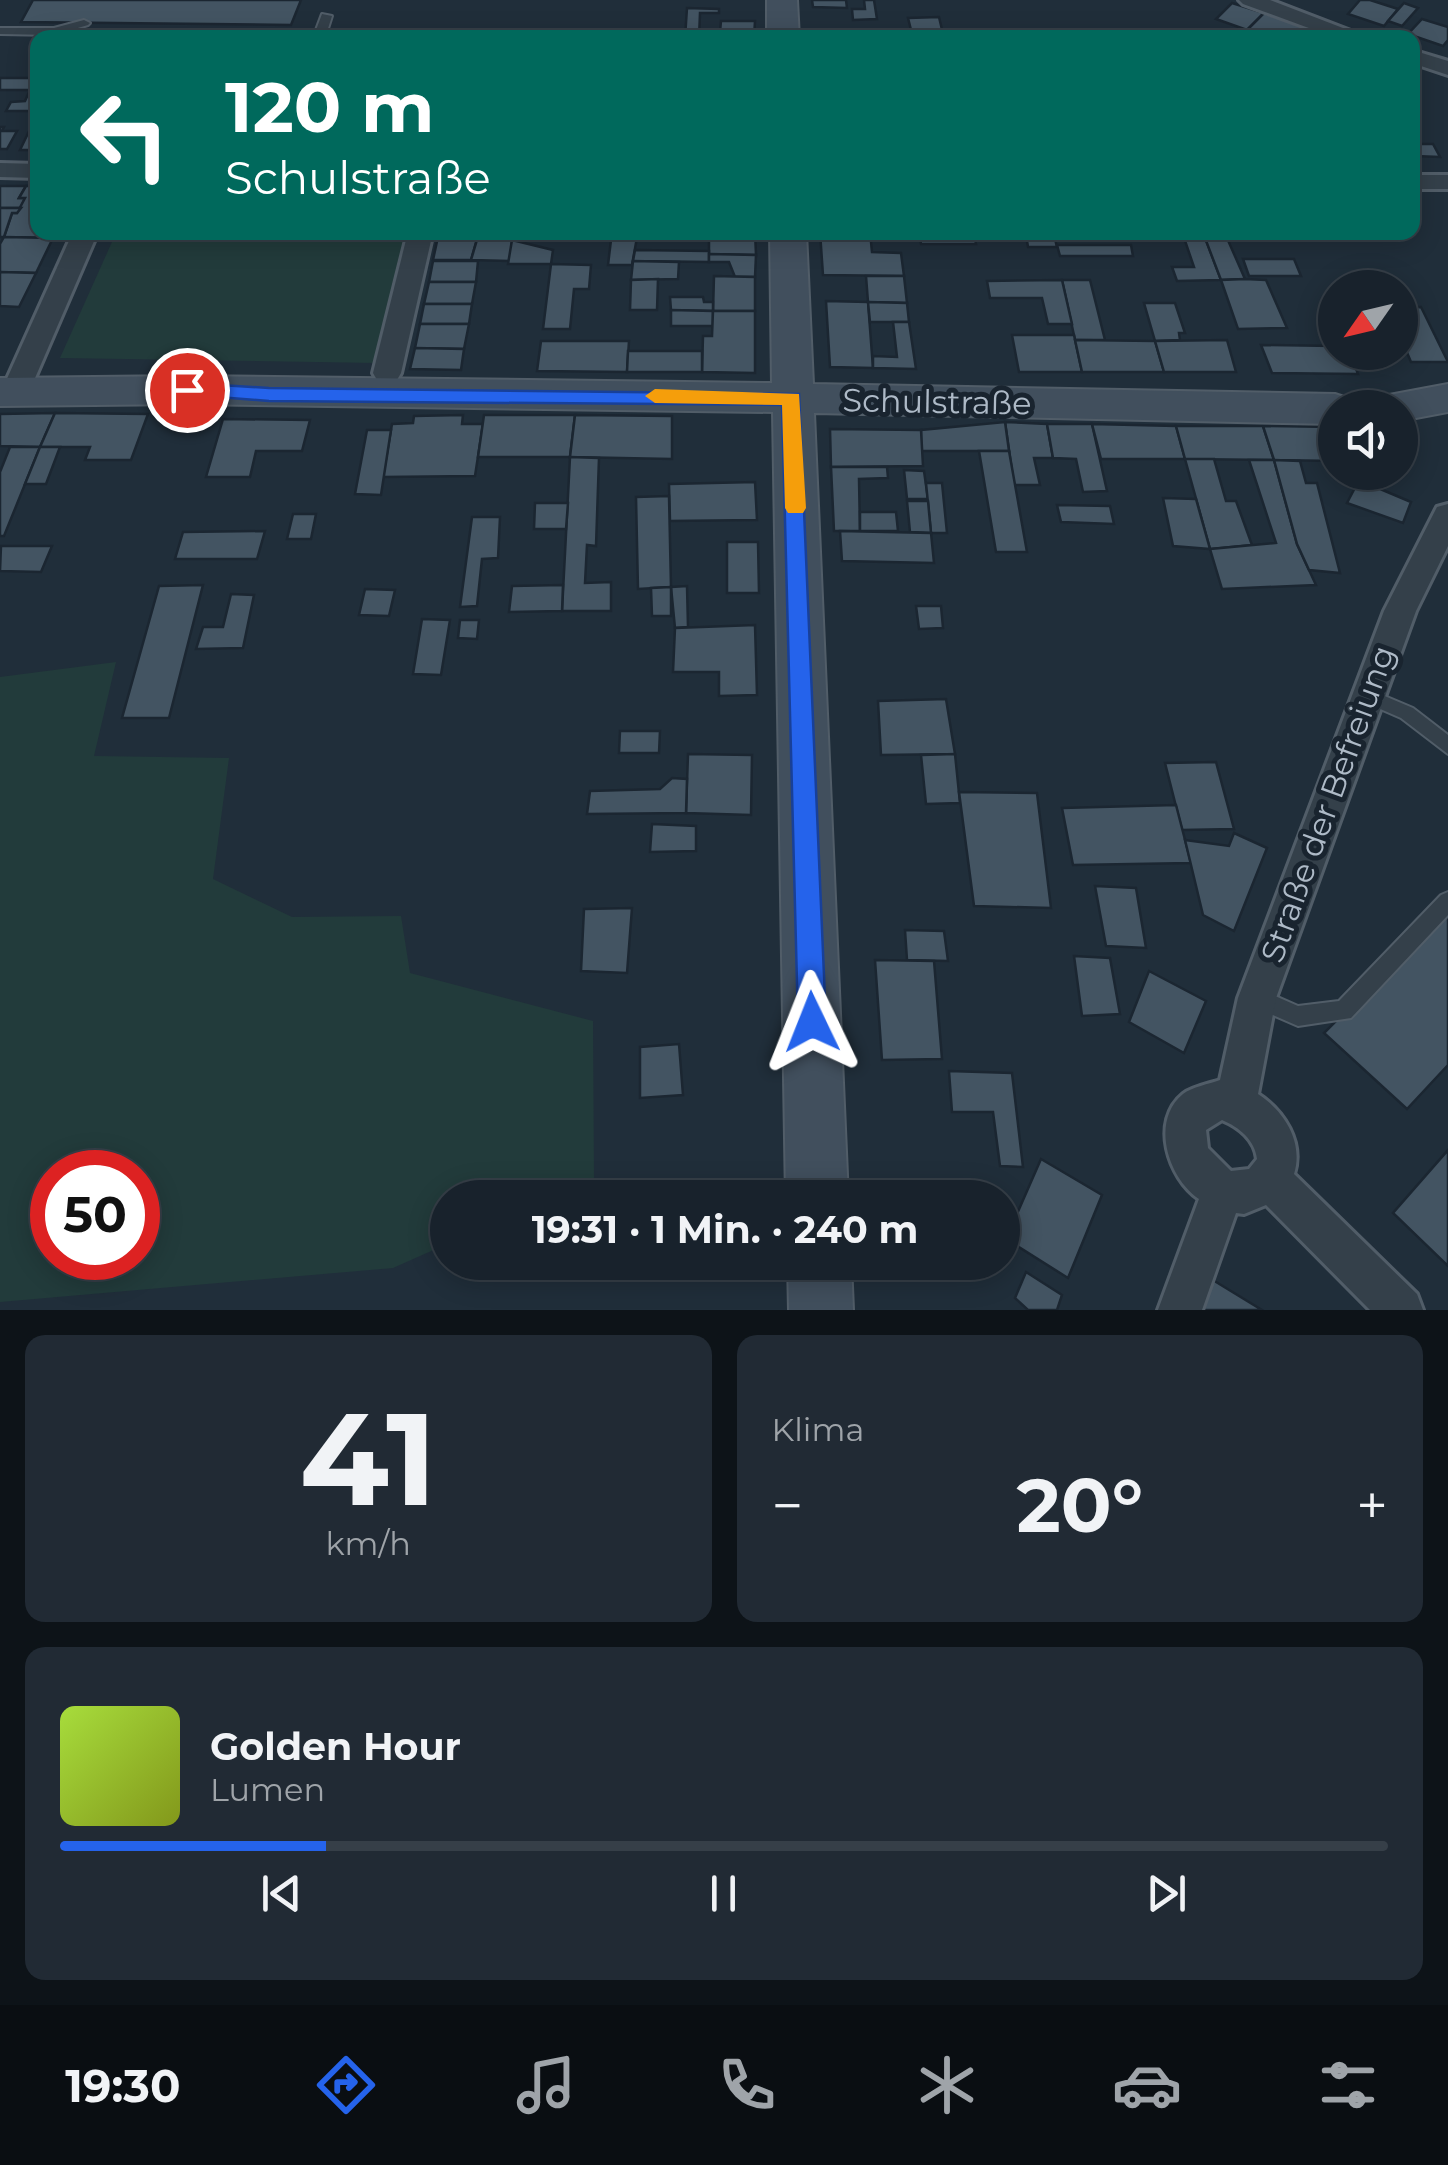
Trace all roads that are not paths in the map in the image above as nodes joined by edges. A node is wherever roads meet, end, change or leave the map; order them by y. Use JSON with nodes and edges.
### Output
{"nodes":[{"id":1,"x":782,"y":0,"type":"edge"},
{"id":2,"x":1250,"y":0,"type":"edge"},
{"id":3,"x":326,"y":16,"type":"dead end"},
{"id":4,"x":84,"y":23,"type":"dead end"},
{"id":5,"x":63,"y":30,"type":"edge"},
{"id":6,"x":322,"y":30,"type":"edge"},
{"id":7,"x":783,"y":30,"type":"edge"},
{"id":8,"x":1335,"y":30,"type":"edge"},
{"id":9,"x":0,"y":31,"type":"edge"},
{"id":10,"x":30,"y":32,"type":"edge"},
{"id":11,"x":1420,"y":59,"type":"edge"},
{"id":12,"x":1448,"y":68,"type":"edge"},
{"id":13,"x":0,"y":170,"type":"edge"},
{"id":14,"x":30,"y":171,"type":"edge"},
{"id":15,"x":1420,"y":182,"type":"edge"},
{"id":16,"x":1448,"y":182,"type":"edge"},
{"id":17,"x":82,"y":240,"type":"edge"},
{"id":18,"x":419,"y":240,"type":"edge"},
{"id":19,"x":788,"y":240,"type":"edge"},
{"id":20,"x":385,"y":383,"type":"junction"},
{"id":21,"x":7,"y":392,"type":"edge"},
{"id":22,"x":792,"y":398,"type":"junction"},
{"id":23,"x":1448,"y":398,"type":"edge"},
{"id":24,"x":1418,"y":403,"type":"edge"},
{"id":25,"x":1318,"y":409,"type":"edge"},
{"id":26,"x":1448,"y":515,"type":"edge"},
{"id":27,"x":1368,"y":696,"type":"junction"},
{"id":28,"x":1448,"y":746,"type":"edge"},
{"id":29,"x":1448,"y":901,"type":"edge"},
{"id":30,"x":1256,"y":998,"type":"junction"},
{"id":31,"x":1236,"y":1102,"type":"junction"},
{"id":32,"x":816,"y":1180,"type":"edge"},
{"id":33,"x":1270,"y":1180,"type":"junction"},
{"id":34,"x":1222,"y":1190,"type":"junction"},
{"id":35,"x":819,"y":1280,"type":"edge"},
{"id":36,"x":820,"y":1310,"type":"edge"},
{"id":37,"x":1180,"y":1310,"type":"edge"},
{"id":38,"x":1401,"y":1310,"type":"edge"}],
"edges":[{"from":1,"to":7,"type":"street"},
{"from":2,"to":8,"type":"street"},
{"from":3,"to":6,"type":"lane"},
{"from":4,"to":5,"type":"lane"},
{"from":9,"to":10,"type":"lane"},
{"from":11,"to":12,"type":"street"},
{"from":13,"to":14,"type":"street"},
{"from":15,"to":16,"type":"street"},
{"from":17,"to":21,"type":"street"},
{"from":18,"to":20,"type":"street"},
{"from":19,"to":22,"type":"street"},
{"from":20,"to":21,"type":"street","name":"Schulstraße"},
{"from":20,"to":22,"type":"street","name":"Schulstraße"},
{"from":22,"to":25,"type":"street","name":"Schulstraße"},
{"from":22,"to":32,"type":"street"},
{"from":23,"to":24,"type":"street"},
{"from":26,"to":27,"type":"street","name":"Straße der Befreiung"},
{"from":27,"to":28,"type":"lane"},
{"from":27,"to":30,"type":"street","name":"Straße der Befreiung"},
{"from":29,"to":30,"type":"lane"},
{"from":30,"to":31,"type":"street","name":"Straße der Befreiung"},
{"from":31,"to":33,"type":"street"},
{"from":31,"to":34,"type":"street"},
{"from":33,"to":34,"type":"street"},
{"from":33,"to":38,"type":"street"},
{"from":34,"to":37,"type":"street"},
{"from":35,"to":36,"type":"street"}]}
